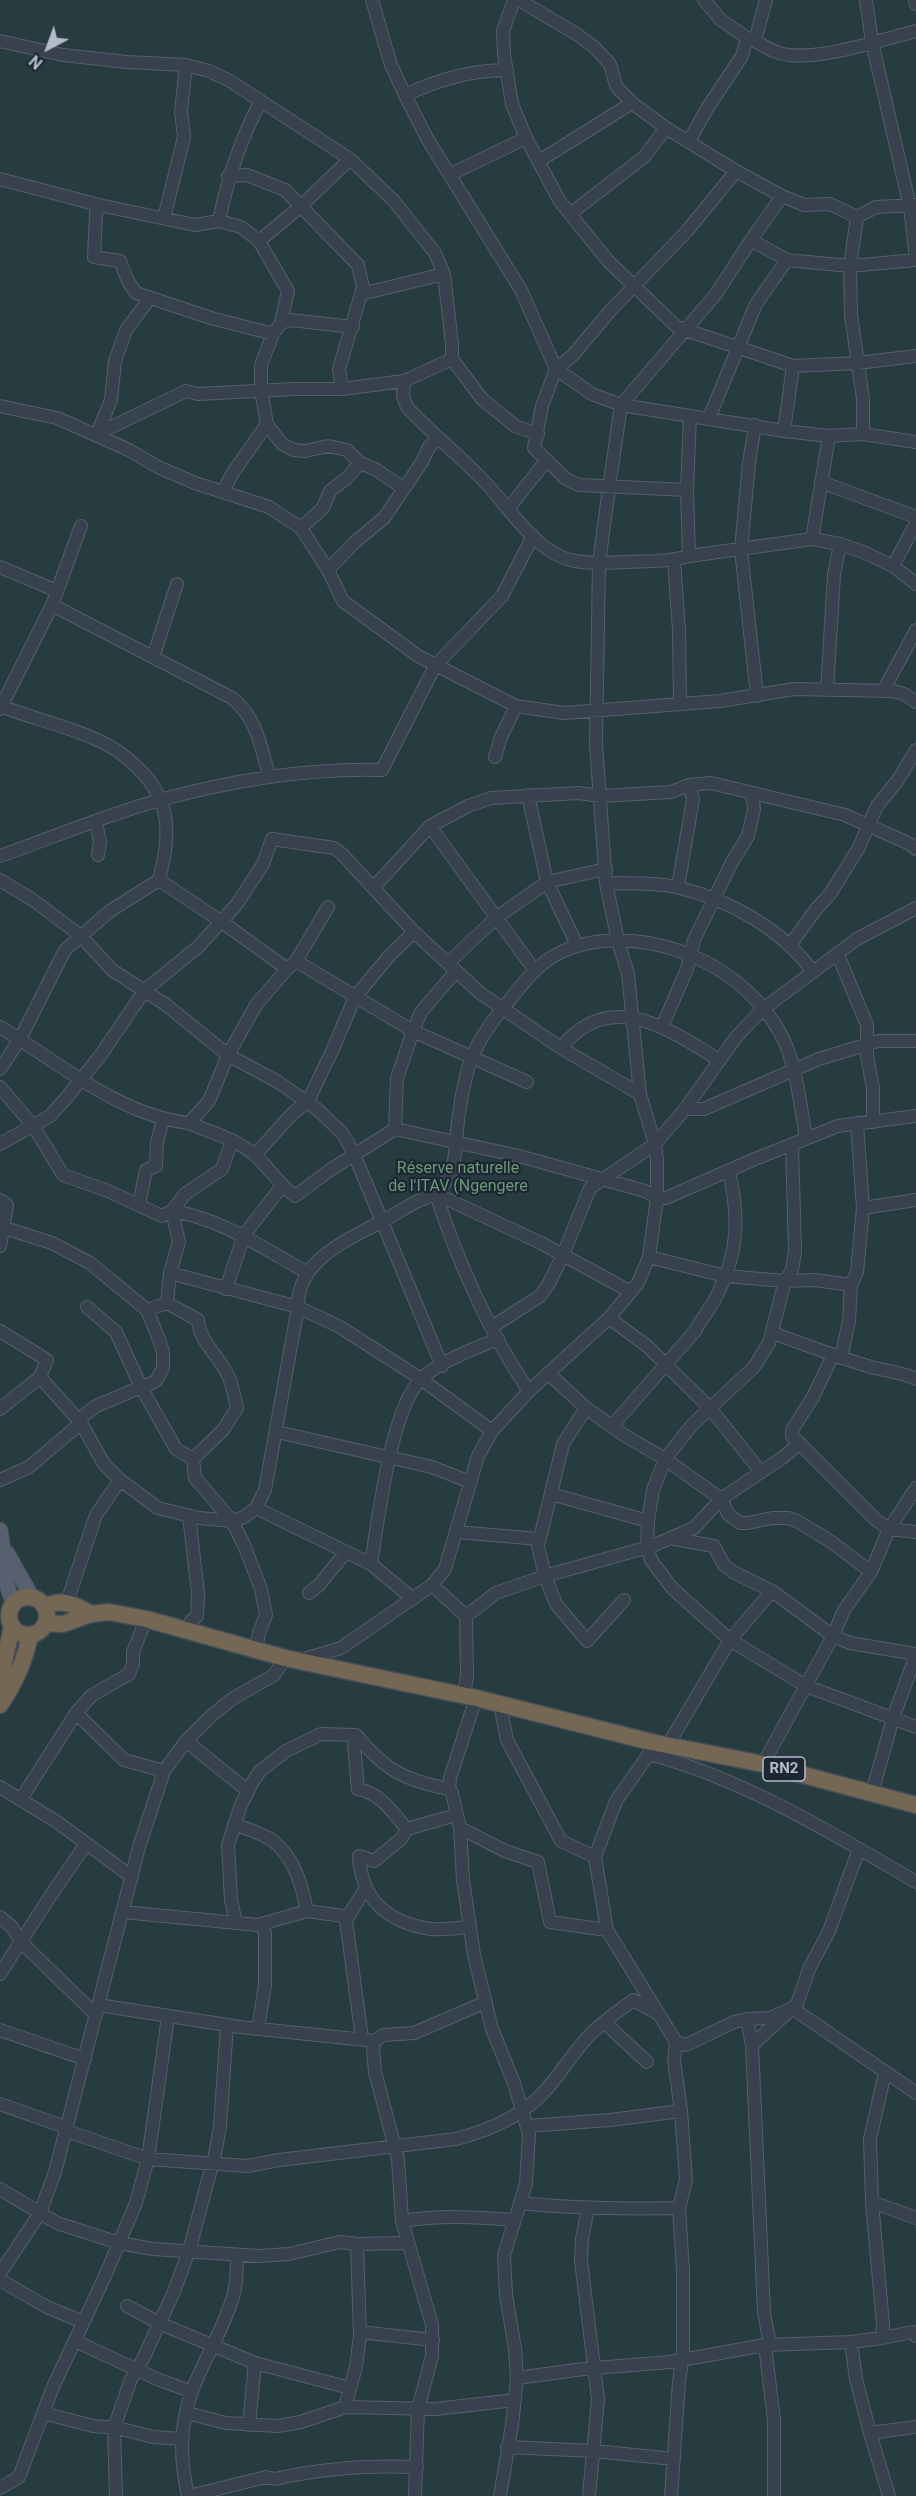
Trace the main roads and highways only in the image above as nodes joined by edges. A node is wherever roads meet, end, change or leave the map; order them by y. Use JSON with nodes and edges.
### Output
{"nodes":[{"id":1,"x":0,"y":1530,"type":"edge"},
{"id":2,"x":4,"y":1548,"type":"junction"},
{"id":3,"x":8,"y":1595,"type":"edge"},
{"id":4,"x":41,"y":1609,"type":"junction"},
{"id":5,"x":91,"y":1614,"type":"junction"},
{"id":6,"x":12,"y":1626,"type":"junction"},
{"id":7,"x":30,"y":1635,"type":"junction"},
{"id":8,"x":0,"y":1681,"type":"edge"},
{"id":9,"x":0,"y":1706,"type":"edge"},
{"id":10,"x":916,"y":1805,"type":"edge"}],
"edges":[{"from":1,"to":2,"type":"main road"},
{"from":2,"to":3,"type":"main road"},
{"from":2,"to":4,"type":"main road"},
{"from":3,"to":4,"type":"highway","number":"RN2"},
{"from":3,"to":6,"type":"highway"},
{"from":4,"to":5,"type":"highway","number":"RN2"},
{"from":4,"to":5,"type":"highway","number":"RN2"},
{"from":4,"to":7,"type":"highway","number":"RN2"},
{"from":5,"to":10,"type":"highway","number":"RN2"},
{"from":6,"to":7,"type":"highway"},
{"from":6,"to":8,"type":"highway"},
{"from":7,"to":9,"type":"highway"}]}
